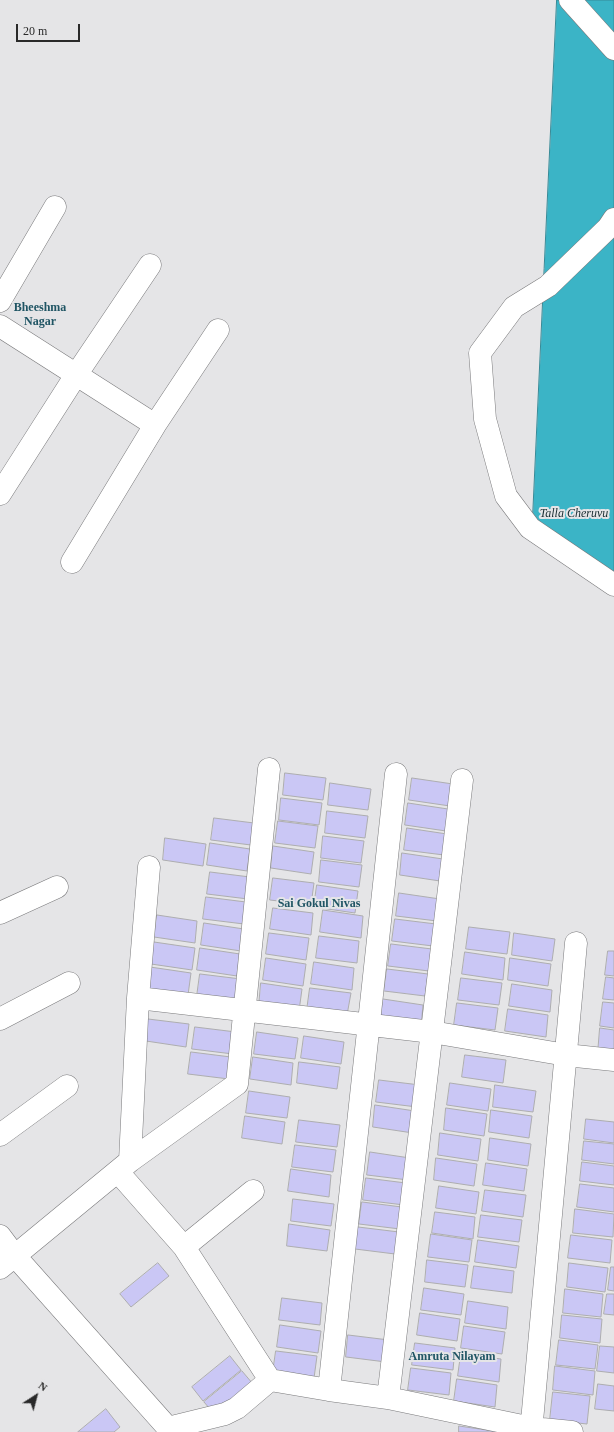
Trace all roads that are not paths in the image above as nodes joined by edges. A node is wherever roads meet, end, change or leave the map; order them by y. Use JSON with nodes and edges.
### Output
{"nodes":[{"id":1,"x":570,"y":0,"type":"edge"},
{"id":2,"x":614,"y":49,"type":"edge"},
{"id":3,"x":55,"y":207,"type":"dead end"},
{"id":4,"x":614,"y":219,"type":"edge"},
{"id":5,"x":150,"y":265,"type":"dead end"},
{"id":6,"x":0,"y":301,"type":"edge"},
{"id":7,"x":0,"y":326,"type":"edge"},
{"id":8,"x":218,"y":330,"type":"dead end"},
{"id":9,"x":76,"y":376,"type":"junction"},
{"id":10,"x":155,"y":425,"type":"junction"},
{"id":11,"x":0,"y":494,"type":"edge"},
{"id":12,"x":72,"y":562,"type":"dead end"},
{"id":13,"x":614,"y":585,"type":"edge"},
{"id":14,"x":269,"y":769,"type":"dead end"},
{"id":15,"x":396,"y":774,"type":"dead end"},
{"id":16,"x":462,"y":780,"type":"dead end"},
{"id":17,"x":149,"y":867,"type":"dead end"},
{"id":18,"x":57,"y":887,"type":"dead end"},
{"id":19,"x":0,"y":913,"type":"edge"},
{"id":20,"x":576,"y":943,"type":"dead end"},
{"id":21,"x":69,"y":983,"type":"dead end"},
{"id":22,"x":138,"y":998,"type":"junction"},
{"id":23,"x":244,"y":1011,"type":"junction"},
{"id":24,"x":0,"y":1019,"type":"edge"},
{"id":25,"x":369,"y":1025,"type":"junction"},
{"id":26,"x":432,"y":1032,"type":"junction"},
{"id":27,"x":566,"y":1055,"type":"junction"},
{"id":28,"x":614,"y":1060,"type":"edge"},
{"id":29,"x":67,"y":1086,"type":"dead end"},
{"id":30,"x":0,"y":1134,"type":"edge"},
{"id":31,"x":124,"y":1167,"type":"junction"},
{"id":32,"x":253,"y":1191,"type":"dead end"},
{"id":33,"x":0,"y":1236,"type":"edge"},
{"id":34,"x":184,"y":1247,"type":"junction"},
{"id":35,"x":8,"y":1262,"type":"edge"},
{"id":36,"x":270,"y":1380,"type":"junction"},
{"id":37,"x":329,"y":1390,"type":"junction"},
{"id":38,"x":388,"y":1398,"type":"junction"},
{"id":39,"x":170,"y":1430,"type":"edge"},
{"id":40,"x":531,"y":1430,"type":"edge"},
{"id":41,"x":572,"y":1432,"type":"edge"}],
"edges":[{"from":1,"to":2,"type":"street"},
{"from":3,"to":6,"type":"street"},
{"from":4,"to":13,"type":"street"},
{"from":5,"to":9,"type":"street"},
{"from":7,"to":9,"type":"street"},
{"from":8,"to":10,"type":"street"},
{"from":9,"to":10,"type":"street"},
{"from":9,"to":11,"type":"street"},
{"from":10,"to":12,"type":"street"},
{"from":14,"to":23,"type":"street"},
{"from":15,"to":25,"type":"street"},
{"from":16,"to":26,"type":"street"},
{"from":17,"to":22,"type":"street"},
{"from":18,"to":19,"type":"street"},
{"from":20,"to":27,"type":"street"},
{"from":21,"to":24,"type":"street"},
{"from":22,"to":23,"type":"street"},
{"from":22,"to":31,"type":"street"},
{"from":23,"to":25,"type":"street"},
{"from":23,"to":31,"type":"street"},
{"from":25,"to":26,"type":"street"},
{"from":25,"to":37,"type":"street"},
{"from":26,"to":27,"type":"street"},
{"from":26,"to":38,"type":"street"},
{"from":27,"to":28,"type":"street"},
{"from":27,"to":40,"type":"street"},
{"from":29,"to":30,"type":"street"},
{"from":31,"to":34,"type":"street"},
{"from":31,"to":35,"type":"street"},
{"from":32,"to":34,"type":"street"},
{"from":33,"to":35,"type":"street"},
{"from":34,"to":36,"type":"street"},
{"from":35,"to":39,"type":"street"},
{"from":36,"to":37,"type":"street"},
{"from":36,"to":39,"type":"street"},
{"from":37,"to":38,"type":"street"},
{"from":38,"to":40,"type":"street"},
{"from":40,"to":41,"type":"street"}]}
